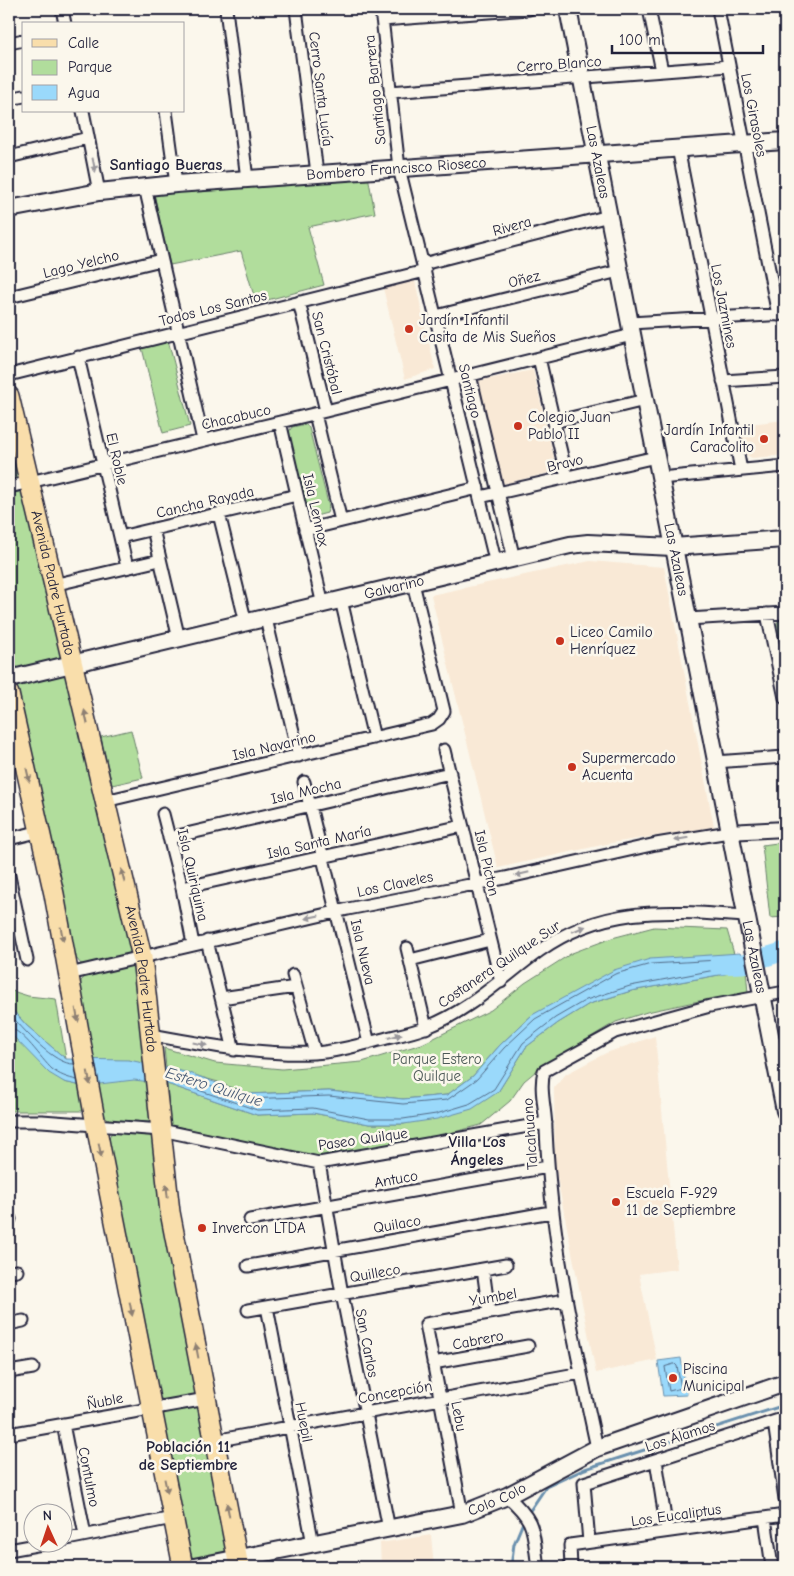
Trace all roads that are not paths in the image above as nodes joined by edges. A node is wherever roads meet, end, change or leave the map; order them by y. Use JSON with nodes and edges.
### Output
{"nodes":[{"id":1,"x":62,"y":9,"type":"edge"},
{"id":2,"x":226,"y":9,"type":"edge"},
{"id":3,"x":296,"y":9,"type":"edge"},
{"id":4,"x":529,"y":9,"type":"edge"},
{"id":5,"x":568,"y":9,"type":"edge"},
{"id":6,"x":649,"y":9,"type":"edge"},
{"id":7,"x":718,"y":9,"type":"edge"},
{"id":8,"x":381,"y":14,"type":"edge"},
{"id":9,"x":65,"y":22,"type":"edge"},
{"id":10,"x":22,"y":41,"type":"edge"},
{"id":11,"x":9,"y":44,"type":"edge"},
{"id":12,"x":729,"y":66,"type":"junction"},
{"id":13,"x":662,"y":71,"type":"junction"},
{"id":14,"x":582,"y":78,"type":"junction"},
{"id":15,"x":390,"y":92,"type":"junction"},
{"id":16,"x":22,"y":96,"type":"edge"},
{"id":17,"x":9,"y":99,"type":"edge"},
{"id":18,"x":83,"y":112,"type":"edge"},
{"id":19,"x":166,"y":112,"type":"edge"},
{"id":20,"x":88,"y":138,"type":"junction"},
{"id":21,"x":785,"y":141,"type":"edge"},
{"id":22,"x":744,"y":144,"type":"junction"},
{"id":23,"x":678,"y":148,"type":"junction"},
{"id":24,"x":596,"y":154,"type":"junction"},
{"id":25,"x":9,"y":156,"type":"edge"},
{"id":26,"x":399,"y":168,"type":"junction"},
{"id":27,"x":317,"y":173,"type":"junction"},
{"id":28,"x":247,"y":179,"type":"junction"},
{"id":29,"x":176,"y":184,"type":"junction"},
{"id":30,"x":145,"y":187,"type":"junction"},
{"id":31,"x":99,"y":192,"type":"junction"},
{"id":32,"x":9,"y":209,"type":"edge"},
{"id":33,"x":609,"y":216,"type":"junction"},
{"id":34,"x":161,"y":260,"type":"junction"},
{"id":35,"x":424,"y":268,"type":"junction"},
{"id":36,"x":619,"y":271,"type":"junction"},
{"id":37,"x":9,"y":297,"type":"edge"},
{"id":38,"x":299,"y":302,"type":"junction"},
{"id":39,"x":782,"y":314,"type":"edge"},
{"id":40,"x":436,"y":316,"type":"junction"},
{"id":41,"x":711,"y":319,"type":"junction"},
{"id":42,"x":631,"y":329,"type":"junction"},
{"id":43,"x":178,"y":332,"type":"junction"},
{"id":44,"x":78,"y":357,"type":"junction"},
{"id":45,"x":539,"y":358,"type":"junction"},
{"id":46,"x":9,"y":375,"type":"edge"},
{"id":47,"x":470,"y":375,"type":"junction"},
{"id":48,"x":785,"y":377,"type":"edge"},
{"id":49,"x":452,"y":379,"type":"junction"},
{"id":50,"x":723,"y":381,"type":"junction"},
{"id":51,"x":9,"y":396,"type":"edge"},
{"id":52,"x":645,"y":400,"type":"junction"},
{"id":53,"x":320,"y":413,"type":"junction"},
{"id":54,"x":280,"y":422,"type":"junction"},
{"id":55,"x":554,"y":422,"type":"junction"},
{"id":56,"x":203,"y":440,"type":"junction"},
{"id":57,"x":656,"y":457,"type":"junction"},
{"id":58,"x":103,"y":464,"type":"junction"},
{"id":59,"x":785,"y":466,"type":"edge"},
{"id":60,"x":741,"y":470,"type":"junction"},
{"id":61,"x":567,"y":478,"type":"junction"},
{"id":62,"x":660,"y":478,"type":"junction"},
{"id":63,"x":30,"y":482,"type":"junction"},
{"id":64,"x":9,"y":487,"type":"edge"},
{"id":65,"x":479,"y":493,"type":"junction"},
{"id":66,"x":498,"y":493,"type":"junction"},
{"id":67,"x":297,"y":495,"type":"junction"},
{"id":68,"x":219,"y":514,"type":"junction"},
{"id":69,"x":341,"y":521,"type":"junction"},
{"id":70,"x":153,"y":530,"type":"junction"},
{"id":71,"x":305,"y":530,"type":"junction"},
{"id":72,"x":120,"y":537,"type":"junction"},
{"id":73,"x":785,"y":539,"type":"edge"},
{"id":74,"x":674,"y":547,"type":"junction"},
{"id":75,"x":514,"y":559,"type":"junction"},
{"id":76,"x":160,"y":560,"type":"junction"},
{"id":77,"x":496,"y":564,"type":"junction"},
{"id":78,"x":127,"y":567,"type":"junction"},
{"id":79,"x":414,"y":584,"type":"junction"},
{"id":80,"x":53,"y":585,"type":"junction"},
{"id":81,"x":341,"y":600,"type":"junction"},
{"id":82,"x":323,"y":605,"type":"junction"},
{"id":83,"x":785,"y":613,"type":"edge"},
{"id":84,"x":767,"y":614,"type":"junction"},
{"id":85,"x":266,"y":619,"type":"junction"},
{"id":86,"x":688,"y":619,"type":"junction"},
{"id":87,"x":246,"y":623,"type":"junction"},
{"id":88,"x":179,"y":639,"type":"junction"},
{"id":89,"x":73,"y":664,"type":"junction"},
{"id":90,"x":9,"y":679,"type":"edge"},
{"id":91,"x":785,"y":692,"type":"edge"},
{"id":92,"x":9,"y":694,"type":"edge"},
{"id":93,"x":374,"y":738,"type":"junction"},
{"id":94,"x":444,"y":750,"type":"dead end"},
{"id":95,"x":299,"y":756,"type":"junction"},
{"id":96,"x":785,"y":758,"type":"edge"},
{"id":97,"x":715,"y":762,"type":"junction"},
{"id":98,"x":450,"y":773,"type":"junction"},
{"id":99,"x":304,"y":782,"type":"dead end"},
{"id":100,"x":105,"y":801,"type":"junction"},
{"id":101,"x":311,"y":805,"type":"junction"},
{"id":102,"x":163,"y":814,"type":"dead end"},
{"id":103,"x":462,"y":826,"type":"junction"},
{"id":104,"x":785,"y":829,"type":"edge"},
{"id":105,"x":41,"y":831,"type":"junction"},
{"id":106,"x":729,"y":832,"type":"junction"},
{"id":107,"x":169,"y":838,"type":"junction"},
{"id":108,"x":9,"y":839,"type":"edge"},
{"id":109,"x":323,"y":857,"type":"junction"},
{"id":110,"x":9,"y":876,"type":"edge"},
{"id":111,"x":476,"y":883,"type":"junction"},
{"id":112,"x":182,"y":888,"type":"junction"},
{"id":113,"x":338,"y":912,"type":"junction"},
{"id":114,"x":746,"y":916,"type":"junction"},
{"id":115,"x":490,"y":940,"type":"junction"},
{"id":116,"x":207,"y":941,"type":"junction"},
{"id":117,"x":193,"y":944,"type":"junction"},
{"id":118,"x":407,"y":948,"type":"dead end"},
{"id":119,"x":142,"y":957,"type":"junction"},
{"id":120,"x":27,"y":960,"type":"dead end"},
{"id":121,"x":410,"y":960,"type":"junction"},
{"id":122,"x":69,"y":974,"type":"junction"},
{"id":123,"x":293,"y":975,"type":"dead end"},
{"id":124,"x":501,"y":982,"type":"junction"},
{"id":125,"x":296,"y":987,"type":"junction"},
{"id":126,"x":785,"y":992,"type":"edge"},
{"id":127,"x":221,"y":998,"type":"junction"},
{"id":128,"x":762,"y":998,"type":"junction"},
{"id":129,"x":426,"y":1028,"type":"junction"},
{"id":130,"x":153,"y":1043,"type":"junction"},
{"id":131,"x":369,"y":1043,"type":"junction"},
{"id":132,"x":234,"y":1050,"type":"junction"},
{"id":133,"x":315,"y":1053,"type":"junction"},
{"id":134,"x":785,"y":1111,"type":"edge"},
{"id":135,"x":9,"y":1121,"type":"edge"},
{"id":136,"x":546,"y":1123,"type":"junction"},
{"id":137,"x":96,"y":1125,"type":"junction"},
{"id":138,"x":161,"y":1130,"type":"junction"},
{"id":139,"x":320,"y":1163,"type":"junction"},
{"id":140,"x":548,"y":1167,"type":"junction"},
{"id":141,"x":326,"y":1206,"type":"junction"},
{"id":142,"x":551,"y":1212,"type":"junction"},
{"id":143,"x":250,"y":1220,"type":"dead end"},
{"id":144,"x":334,"y":1251,"type":"junction"},
{"id":145,"x":506,"y":1265,"type":"dead end"},
{"id":146,"x":248,"y":1266,"type":"dead end"},
{"id":147,"x":482,"y":1270,"type":"junction"},
{"id":148,"x":342,"y":1294,"type":"junction"},
{"id":149,"x":565,"y":1300,"type":"junction"},
{"id":150,"x":267,"y":1307,"type":"junction"},
{"id":151,"x":248,"y":1310,"type":"dead end"},
{"id":152,"x":489,"y":1314,"type":"junction"},
{"id":153,"x":23,"y":1321,"type":"dead end"},
{"id":154,"x":9,"y":1324,"type":"edge"},
{"id":155,"x":426,"y":1324,"type":"joint"},
{"id":156,"x":528,"y":1346,"type":"dead end"},
{"id":157,"x":433,"y":1363,"type":"junction"},
{"id":158,"x":33,"y":1368,"type":"dead end"},
{"id":159,"x":9,"y":1372,"type":"edge"},
{"id":160,"x":581,"y":1373,"type":"junction"},
{"id":161,"x":785,"y":1383,"type":"edge"},
{"id":162,"x":206,"y":1399,"type":"junction"},
{"id":163,"x":440,"y":1399,"type":"junction"},
{"id":164,"x":150,"y":1408,"type":"junction"},
{"id":165,"x":366,"y":1412,"type":"junction"},
{"id":166,"x":780,"y":1420,"type":"edge"},
{"id":167,"x":63,"y":1424,"type":"junction"},
{"id":168,"x":290,"y":1426,"type":"junction"},
{"id":169,"x":9,"y":1434,"type":"edge"},
{"id":170,"x":214,"y":1441,"type":"junction"},
{"id":171,"x":598,"y":1448,"type":"junction"},
{"id":172,"x":656,"y":1460,"type":"junction"},
{"id":173,"x":507,"y":1496,"type":"junction"},
{"id":174,"x":785,"y":1499,"type":"edge"},
{"id":175,"x":462,"y":1514,"type":"junction"},
{"id":176,"x":785,"y":1515,"type":"edge"},
{"id":177,"x":173,"y":1518,"type":"junction"},
{"id":178,"x":765,"y":1518,"type":"junction"},
{"id":179,"x":389,"y":1529,"type":"junction"},
{"id":180,"x":667,"y":1531,"type":"junction"},
{"id":181,"x":85,"y":1535,"type":"junction"},
{"id":182,"x":72,"y":1538,"type":"edge"},
{"id":183,"x":589,"y":1542,"type":"junction"},
{"id":184,"x":313,"y":1544,"type":"junction"},
{"id":185,"x":22,"y":1548,"type":"edge"},
{"id":186,"x":9,"y":1550,"type":"edge"},
{"id":187,"x":238,"y":1563,"type":"edge"},
{"id":188,"x":183,"y":1567,"type":"edge"},
{"id":189,"x":194,"y":1567,"type":"edge"},
{"id":190,"x":538,"y":1567,"type":"edge"},
{"id":191,"x":571,"y":1567,"type":"edge"},
{"id":192,"x":772,"y":1567,"type":"edge"}],
"edges":[{"from":1,"to":9,"type":"street"},
{"from":2,"to":28,"type":"street"},
{"from":3,"to":27,"type":"street","name":"Cerro Santa Lucía"},
{"from":4,"to":8,"type":"street"},
{"from":5,"to":14,"type":"main road","name":"Las Azaleas"},
{"from":6,"to":13,"type":"street"},
{"from":7,"to":12,"type":"street","name":"Los Girasoles"},
{"from":8,"to":15,"type":"street","name":"Santiago Barrera"},
{"from":10,"to":11,"type":"street"},
{"from":12,"to":13,"type":"street","name":"Cerro Blanco"},
{"from":12,"to":22,"type":"street","name":"Los Girasoles"},
{"from":13,"to":14,"type":"street","name":"Cerro Blanco"},
{"from":14,"to":15,"type":"street","name":"Cerro Blanco"},
{"from":14,"to":24,"type":"main road","name":"Las Azaleas"},
{"from":15,"to":26,"type":"street","name":"Santiago Barrera"},
{"from":16,"to":17,"type":"street"},
{"from":18,"to":20,"type":"street"},
{"from":19,"to":29,"type":"street"},
{"from":20,"to":25,"type":"street"},
{"from":20,"to":31,"type":"street","one_way":true},
{"from":21,"to":22,"type":"main road","name":"Bombero Francisco Rioseco"},
{"from":22,"to":23,"type":"main road","name":"Bombero Francisco Rioseco"},
{"from":22,"to":39,"type":"street","name":"Los Girasoles"},
{"from":23,"to":24,"type":"main road","name":"Bombero Francisco Rioseco"},
{"from":23,"to":41,"type":"street","name":"Los Jazmines"},
{"from":24,"to":26,"type":"main road","name":"Bombero Francisco Rioseco"},
{"from":24,"to":33,"type":"main road","name":"Las Azaleas"},
{"from":26,"to":27,"type":"main road","name":"Bombero Francisco Rioseco"},
{"from":26,"to":35,"type":"street","name":"Santiago"},
{"from":27,"to":28,"type":"main road","name":"Bombero Francisco Rioseco"},
{"from":28,"to":29,"type":"main road","name":"Bombero Francisco Rioseco"},
{"from":29,"to":30,"type":"main road","name":"Bombero Francisco Rioseco"},
{"from":30,"to":31,"type":"main road","name":"Bombero Francisco Rioseco"},
{"from":30,"to":34,"type":"street"},
{"from":31,"to":32,"type":"main road","name":"Bombero Francisco Rioseco"},
{"from":33,"to":35,"type":"street","name":"Rivera"},
{"from":33,"to":36,"type":"main road","name":"Las Azaleas"},
{"from":34,"to":37,"type":"street","name":"Lago Yelcho"},
{"from":34,"to":43,"type":"street"},
{"from":35,"to":38,"type":"street","name":"Todos Los Santos"},
{"from":35,"to":40,"type":"street","name":"Santiago"},
{"from":36,"to":40,"type":"street","name":"Oñez"},
{"from":36,"to":42,"type":"main road","name":"Las Azaleas"},
{"from":38,"to":43,"type":"street","name":"Todos Los Santos"},
{"from":38,"to":53,"type":"street","name":"San Cristóbal"},
{"from":39,"to":41,"type":"street","name":"Chacabuco"},
{"from":40,"to":49,"type":"street","name":"Santiago"},
{"from":41,"to":42,"type":"street","name":"Chacabuco"},
{"from":41,"to":50,"type":"street","name":"Los Jazmines"},
{"from":42,"to":45,"type":"street","name":"Chacabuco"},
{"from":42,"to":52,"type":"main road","name":"Las Azaleas"},
{"from":43,"to":44,"type":"street","name":"Todos Los Santos"},
{"from":43,"to":56,"type":"street"},
{"from":44,"to":46,"type":"street","name":"Todos Los Santos"},
{"from":44,"to":58,"type":"street","name":"El Roble"},
{"from":45,"to":47,"type":"street","name":"Chacabuco"},
{"from":45,"to":55,"type":"street"},
{"from":47,"to":49,"type":"street","name":"Chacabuco"},
{"from":47,"to":66,"type":"street","name":"Santiago"},
{"from":48,"to":50,"type":"street"},
{"from":49,"to":53,"type":"street","name":"Chacabuco"},
{"from":49,"to":65,"type":"street","name":"Santiago"},
{"from":50,"to":60,"type":"street","name":"Los Jazmines"},
{"from":51,"to":63,"type":"main road","name":"Avenida Padre Hurtado"},
{"from":52,"to":55,"type":"street"},
{"from":52,"to":57,"type":"main road","name":"Las Azaleas"},
{"from":53,"to":54,"type":"street","name":"Chacabuco"},
{"from":53,"to":69,"type":"street","name":"San Cristóbal"},
{"from":54,"to":56,"type":"street","name":"Chacabuco"},
{"from":54,"to":67,"type":"street","name":"Isla Lennox"},
{"from":55,"to":61,"type":"street"},
{"from":56,"to":58,"type":"street","name":"Chacabuco"},
{"from":57,"to":61,"type":"street","name":"Bravo"},
{"from":57,"to":62,"type":"main road","name":"Las Azaleas"},
{"from":58,"to":63,"type":"street","name":"Chacabuco"},
{"from":58,"to":72,"type":"street","name":"El Roble"},
{"from":59,"to":60,"type":"street"},
{"from":60,"to":62,"type":"street"},
{"from":61,"to":66,"type":"street","name":"Bravo"},
{"from":62,"to":74,"type":"main road","name":"Las Azaleas"},
{"from":63,"to":64,"type":"street","name":"Chacabuco"},
{"from":63,"to":80,"type":"main road","name":"Avenida Padre Hurtado"},
{"from":65,"to":66,"type":"street","name":"Bravo"},
{"from":65,"to":69,"type":"street"},
{"from":65,"to":77,"type":"street","name":"Santiago"},
{"from":66,"to":75,"type":"street","name":"Santiago"},
{"from":67,"to":68,"type":"street","name":"Cancha Rayada"},
{"from":67,"to":71,"type":"street","name":"Isla Lennox"},
{"from":68,"to":70,"type":"street","name":"Cancha Rayada"},
{"from":68,"to":87,"type":"street"},
{"from":69,"to":71,"type":"street"},
{"from":70,"to":72,"type":"street","name":"Cancha Rayada"},
{"from":70,"to":76,"type":"street"},
{"from":71,"to":82,"type":"street","name":"Isla Lennox"},
{"from":72,"to":78,"type":"street","name":"El Roble"},
{"from":73,"to":74,"type":"main road","name":"Galvarino"},
{"from":74,"to":75,"type":"main road","name":"Galvarino"},
{"from":74,"to":86,"type":"main road","name":"Las Azaleas"},
{"from":75,"to":77,"type":"main road","name":"Galvarino"},
{"from":76,"to":78,"type":"street"},
{"from":76,"to":88,"type":"street"},
{"from":77,"to":79,"type":"main road","name":"Galvarino"},
{"from":78,"to":80,"type":"street"},
{"from":79,"to":81,"type":"main road","name":"Galvarino"},
{"from":79,"to":93,"type":"street","name":"Isla Navarino"},
{"from":80,"to":89,"type":"main road","name":"Avenida Padre Hurtado"},
{"from":81,"to":82,"type":"main road","name":"Galvarino"},
{"from":81,"to":93,"type":"street"},
{"from":82,"to":85,"type":"main road","name":"Galvarino"},
{"from":83,"to":84,"type":"street"},
{"from":84,"to":86,"type":"street"},
{"from":84,"to":91,"type":"street"},
{"from":85,"to":87,"type":"main road","name":"Galvarino"},
{"from":85,"to":95,"type":"street"},
{"from":86,"to":97,"type":"main road","name":"Las Azaleas"},
{"from":87,"to":88,"type":"main road","name":"Galvarino"},
{"from":88,"to":89,"type":"main road","name":"Galvarino"},
{"from":89,"to":90,"type":"main road","name":"Galvarino"},
{"from":100,"to":89,"type":"main road","name":"Avenida Padre Hurtado","one_way":true},
{"from":92,"to":105,"type":"main road","one_way":true},
{"from":93,"to":95,"type":"street","name":"Isla Navarino"},
{"from":94,"to":98,"type":"street","name":"Isla Picton"},
{"from":95,"to":100,"type":"street","name":"Isla Navarino"},
{"from":96,"to":97,"type":"street"},
{"from":97,"to":106,"type":"main road","name":"Las Azaleas"},
{"from":98,"to":101,"type":"street","name":"Isla Mocha"},
{"from":98,"to":103,"type":"street","name":"Isla Picton"},
{"from":99,"to":101,"type":"street","name":"Isla Nueva"},
{"from":119,"to":100,"type":"main road","name":"Avenida Padre Hurtado","one_way":true},
{"from":101,"to":107,"type":"street","name":"Isla Mocha"},
{"from":101,"to":109,"type":"street","name":"Isla Nueva"},
{"from":102,"to":107,"type":"street","name":"Isla Quiriquina"},
{"from":103,"to":109,"type":"street","name":"Isla Santa María"},
{"from":103,"to":111,"type":"street","name":"Isla Picton"},
{"from":104,"to":106,"type":"street"},
{"from":105,"to":108,"type":"street"},
{"from":105,"to":122,"type":"main road","one_way":true},
{"from":106,"to":111,"type":"street","name":"Los Claveles","one_way":true},
{"from":106,"to":114,"type":"main road","name":"Las Azaleas"},
{"from":107,"to":112,"type":"street","name":"Isla Quiriquina"},
{"from":109,"to":112,"type":"street","name":"Isla Santa María"},
{"from":109,"to":113,"type":"street","name":"Isla Nueva"},
{"from":110,"to":120,"type":"street"},
{"from":111,"to":113,"type":"street","name":"Los Claveles"},
{"from":111,"to":115,"type":"street","name":"Isla Picton"},
{"from":112,"to":117,"type":"street","name":"Isla Quiriquina"},
{"from":113,"to":116,"type":"street","name":"Los Claveles","one_way":true},
{"from":113,"to":131,"type":"street","name":"Isla Nueva"},
{"from":124,"to":114,"type":"street","name":"Costanera Quilque Sur","one_way":true},
{"from":114,"to":128,"type":"main road","name":"Las Azaleas"},
{"from":115,"to":121,"type":"street"},
{"from":115,"to":124,"type":"street","name":"Isla Picton"},
{"from":116,"to":117,"type":"street","name":"Los Claveles"},
{"from":116,"to":127,"type":"street","name":"Isla Quiriquina"},
{"from":117,"to":119,"type":"street","name":"Los Claveles"},
{"from":118,"to":121,"type":"street"},
{"from":119,"to":122,"type":"street","name":"Los Claveles"},
{"from":119,"to":130,"type":"main road","name":"Avenida Padre Hurtado"},
{"from":121,"to":129,"type":"street"},
{"from":122,"to":137,"type":"main road","one_way":true},
{"from":123,"to":125,"type":"street"},
{"from":124,"to":129,"type":"street","name":"Costanera Quilque Sur"},
{"from":125,"to":127,"type":"street"},
{"from":125,"to":133,"type":"street"},
{"from":126,"to":128,"type":"street","name":"Talcahuano"},
{"from":127,"to":132,"type":"street","name":"Isla Quiriquina"},
{"from":128,"to":134,"type":"main road","name":"Las Azaleas"},
{"from":128,"to":136,"type":"street","name":"Talcahuano"},
{"from":131,"to":129,"type":"street","name":"Costanera Quilque Sur","one_way":true},
{"from":130,"to":132,"type":"street","name":"Costanera Quilque Sur","one_way":true},
{"from":130,"to":138,"type":"main road","name":"Avenida Padre Hurtado"},
{"from":131,"to":133,"type":"street","name":"Costanera Quilque Sur"},
{"from":132,"to":133,"type":"street","name":"Costanera Quilque Sur"},
{"from":135,"to":137,"type":"street","name":"Paseo Quilque"},
{"from":136,"to":139,"type":"street","name":"Paseo Quilque"},
{"from":136,"to":140,"type":"street","name":"Talcahuano"},
{"from":137,"to":138,"type":"street","name":"Paseo Quilque"},
{"from":137,"to":164,"type":"main road","one_way":true},
{"from":138,"to":139,"type":"street","name":"Paseo Quilque"},
{"from":162,"to":138,"type":"main road","name":"Avenida Padre Hurtado","one_way":true},
{"from":139,"to":141,"type":"street","name":"San Carlos"},
{"from":140,"to":141,"type":"street","name":"Antuco"},
{"from":140,"to":142,"type":"street","name":"Talcahuano"},
{"from":141,"to":143,"type":"street","name":"Antuco"},
{"from":141,"to":144,"type":"street","name":"San Carlos"},
{"from":142,"to":144,"type":"street","name":"Quilaco"},
{"from":142,"to":149,"type":"street","name":"Talcahuano"},
{"from":144,"to":146,"type":"street","name":"Quilaco"},
{"from":144,"to":148,"type":"street","name":"San Carlos"},
{"from":145,"to":147,"type":"street","name":"Quilleco"},
{"from":147,"to":148,"type":"street","name":"Quilleco"},
{"from":147,"to":152,"type":"street"},
{"from":148,"to":150,"type":"street","name":"Quilleco"},
{"from":148,"to":165,"type":"street","name":"San Carlos"},
{"from":149,"to":152,"type":"street","name":"Yumbel"},
{"from":149,"to":160,"type":"street","name":"Talcahuano"},
{"from":150,"to":151,"type":"street","name":"Quilleco"},
{"from":150,"to":168,"type":"street","name":"Huepil"},
{"from":152,"to":155,"type":"street","name":"Yumbel"},
{"from":153,"to":154,"type":"street"},
{"from":155,"to":157,"type":"street","name":"Lebu"},
{"from":156,"to":157,"type":"street","name":"Cabrero"},
{"from":157,"to":163,"type":"street","name":"Lebu"},
{"from":158,"to":159,"type":"street"},
{"from":160,"to":163,"type":"street","name":"Concepción"},
{"from":160,"to":171,"type":"street","name":"Talcahuano"},
{"from":161,"to":171,"type":"main road","name":"Colo Colo"},
{"from":162,"to":164,"type":"street","name":"Ñuble"},
{"from":162,"to":170,"type":"main road","name":"Avenida Padre Hurtado"},
{"from":163,"to":165,"type":"street","name":"Concepción"},
{"from":163,"to":175,"type":"street","name":"Lebu"},
{"from":164,"to":167,"type":"street","name":"Ñuble"},
{"from":164,"to":177,"type":"main road","one_way":true},
{"from":165,"to":168,"type":"street","name":"Concepción"},
{"from":165,"to":179,"type":"street","name":"San Carlos"},
{"from":166,"to":172,"type":"street","name":"Los Álamos"},
{"from":166,"to":174,"type":"street"},
{"from":167,"to":169,"type":"street","name":"Ñuble"},
{"from":167,"to":181,"type":"street","name":"Contulmo"},
{"from":168,"to":170,"type":"street","name":"Concepción"},
{"from":168,"to":184,"type":"street","name":"Huepil"},
{"from":187,"to":170,"type":"main road","name":"Avenida Padre Hurtado","one_way":true},
{"from":171,"to":173,"type":"main road","name":"Colo Colo"},
{"from":172,"to":180,"type":"street"},
{"from":172,"to":183,"type":"street","name":"Los Álamos"},
{"from":173,"to":175,"type":"main road","name":"Colo Colo"},
{"from":173,"to":190,"type":"street"},
{"from":175,"to":179,"type":"main road","name":"Colo Colo"},
{"from":176,"to":178,"type":"street","name":"Los Eucaliptus"},
{"from":177,"to":181,"type":"street"},
{"from":177,"to":188,"type":"main road"},
{"from":178,"to":180,"type":"street","name":"Los Eucaliptus"},
{"from":178,"to":192,"type":"street"},
{"from":179,"to":184,"type":"main road","name":"Colo Colo"},
{"from":180,"to":183,"type":"street","name":"Los Eucaliptus"},
{"from":181,"to":182,"type":"street"},
{"from":183,"to":191,"type":"street","name":"Los Eucaliptus"},
{"from":184,"to":187,"type":"main road","name":"Colo Colo"},
{"from":185,"to":186,"type":"street"},
{"from":187,"to":189,"type":"main road","name":"Colo Colo"}]}
